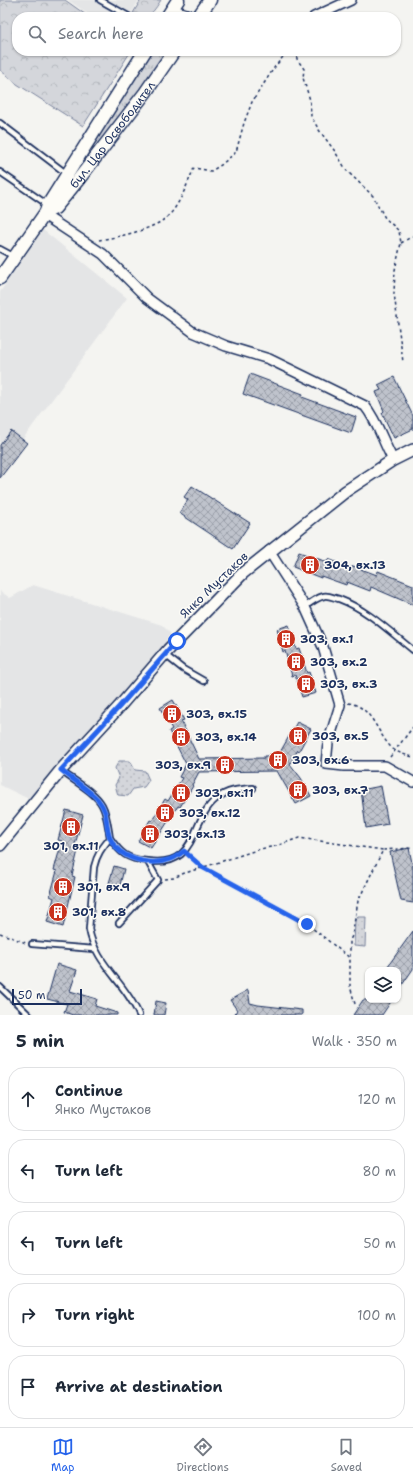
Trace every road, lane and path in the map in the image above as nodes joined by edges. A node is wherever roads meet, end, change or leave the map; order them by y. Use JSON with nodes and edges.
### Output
{"nodes":[{"id":1,"x":100,"y":0,"type":"edge"},
{"id":2,"x":210,"y":0,"type":"edge"},
{"id":3,"x":351,"y":0,"type":"edge"},
{"id":4,"x":121,"y":12,"type":"edge"},
{"id":5,"x":202,"y":12,"type":"edge"},
{"id":6,"x":325,"y":12,"type":"edge"},
{"id":7,"x":142,"y":56,"type":"edge"},
{"id":8,"x":171,"y":56,"type":"edge"},
{"id":9,"x":284,"y":56,"type":"edge"},
{"id":10,"x":297,"y":56,"type":"edge"},
{"id":11,"x":0,"y":123,"type":"edge"},
{"id":12,"x":0,"y":172,"type":"edge"},
{"id":13,"x":67,"y":174,"type":"junction"},
{"id":14,"x":46,"y":210,"type":"junction"},
{"id":15,"x":413,"y":236,"type":"edge"},
{"id":16,"x":98,"y":240,"type":"dead end"},
{"id":17,"x":401,"y":243,"type":"junction"},
{"id":18,"x":0,"y":249,"type":"edge"},
{"id":19,"x":14,"y":257,"type":"junction"},
{"id":20,"x":2,"y":273,"type":"edge"},
{"id":21,"x":403,"y":362,"type":"dead end"},
{"id":22,"x":413,"y":450,"type":"edge"},
{"id":23,"x":394,"y":460,"type":"junction"},
{"id":24,"x":269,"y":551,"type":"junction"},
{"id":25,"x":305,"y":607,"type":"junction"},
{"id":26,"x":413,"y":650,"type":"edge"},
{"id":27,"x":164,"y":654,"type":"junction"},
{"id":28,"x":204,"y":681,"type":"dead end"},
{"id":29,"x":340,"y":705,"type":"junction"},
{"id":30,"x":413,"y":727,"type":"edge"},
{"id":31,"x":395,"y":750,"type":"junction"},
{"id":32,"x":413,"y":757,"type":"edge"},
{"id":33,"x":385,"y":766,"type":"junction"},
{"id":34,"x":61,"y":770,"type":"junction"},
{"id":35,"x":413,"y":782,"type":"edge"},
{"id":36,"x":254,"y":788,"type":"dead end"},
{"id":37,"x":110,"y":838,"type":"junction"},
{"id":38,"x":0,"y":845,"type":"edge"},
{"id":39,"x":413,"y":848,"type":"edge"},
{"id":40,"x":383,"y":850,"type":"junction"},
{"id":41,"x":184,"y":851,"type":"junction"},
{"id":42,"x":148,"y":862,"type":"junction"},
{"id":43,"x":202,"y":867,"type":"junction"},
{"id":44,"x":158,"y":880,"type":"junction"},
{"id":45,"x":119,"y":924,"type":"dead end"},
{"id":46,"x":0,"y":933,"type":"edge"},
{"id":47,"x":32,"y":944,"type":"joint"},
{"id":48,"x":94,"y":949,"type":"junction"},
{"id":49,"x":350,"y":958,"type":"junction"},
{"id":50,"x":0,"y":987,"type":"edge"},
{"id":51,"x":355,"y":1004,"type":"dead end"},
{"id":52,"x":29,"y":1015,"type":"edge"},
{"id":53,"x":139,"y":1015,"type":"edge"}],
"edges":[{"from":1,"to":4,"type":"lane"},
{"from":2,"to":5,"type":"main road"},
{"from":3,"to":6,"type":"street"},
{"from":7,"to":13,"type":"main road","name":"бул. Цар Освободител"},
{"from":8,"to":14,"type":"main road","name":"бул. Цар Освободител"},
{"from":9,"to":16,"type":"path"},
{"from":10,"to":17,"type":"path"},
{"from":11,"to":13,"type":"lane"},
{"from":12,"to":14,"type":"lane"},
{"from":13,"to":14,"type":"main road","name":"бул. Цар Освободител"},
{"from":14,"to":19,"type":"main road","name":"бул. Цар Освободител"},
{"from":14,"to":23,"type":"street"},
{"from":15,"to":17,"type":"path"},
{"from":17,"to":21,"type":"path"},
{"from":18,"to":19,"type":"lane"},
{"from":19,"to":20,"type":"main road","name":"бул. Цар Освободител"},
{"from":22,"to":23,"type":"street","name":"Янко Мустаков"},
{"from":23,"to":24,"type":"street","name":"Янко Мустаков"},
{"from":24,"to":25,"type":"street"},
{"from":24,"to":27,"type":"street","name":"Янко Мустаков"},
{"from":25,"to":26,"type":"lane"},
{"from":25,"to":29,"type":"street"},
{"from":27,"to":28,"type":"lane"},
{"from":27,"to":34,"type":"street","name":"Янко Мустаков"},
{"from":29,"to":31,"type":"path"},
{"from":29,"to":33,"type":"street"},
{"from":30,"to":31,"type":"path"},
{"from":31,"to":32,"type":"path"},
{"from":31,"to":33,"type":"path"},
{"from":33,"to":35,"type":"street"},
{"from":34,"to":37,"type":"lane"},
{"from":34,"to":38,"type":"street","name":"Янко Мустаков"},
{"from":36,"to":41,"type":"lane"},
{"from":37,"to":42,"type":"lane"},
{"from":37,"to":48,"type":"lane"},
{"from":39,"to":40,"type":"path"},
{"from":40,"to":43,"type":"path"},
{"from":40,"to":49,"type":"path"},
{"from":41,"to":42,"type":"lane"},
{"from":41,"to":43,"type":"path"},
{"from":42,"to":44,"type":"lane"},
{"from":43,"to":44,"type":"path"},
{"from":43,"to":49,"type":"path"},
{"from":44,"to":45,"type":"lane"},
{"from":46,"to":47,"type":"path"},
{"from":47,"to":48,"type":"lane"},
{"from":48,"to":53,"type":"lane"},
{"from":49,"to":51,"type":"path"},
{"from":50,"to":52,"type":"lane"}]}
